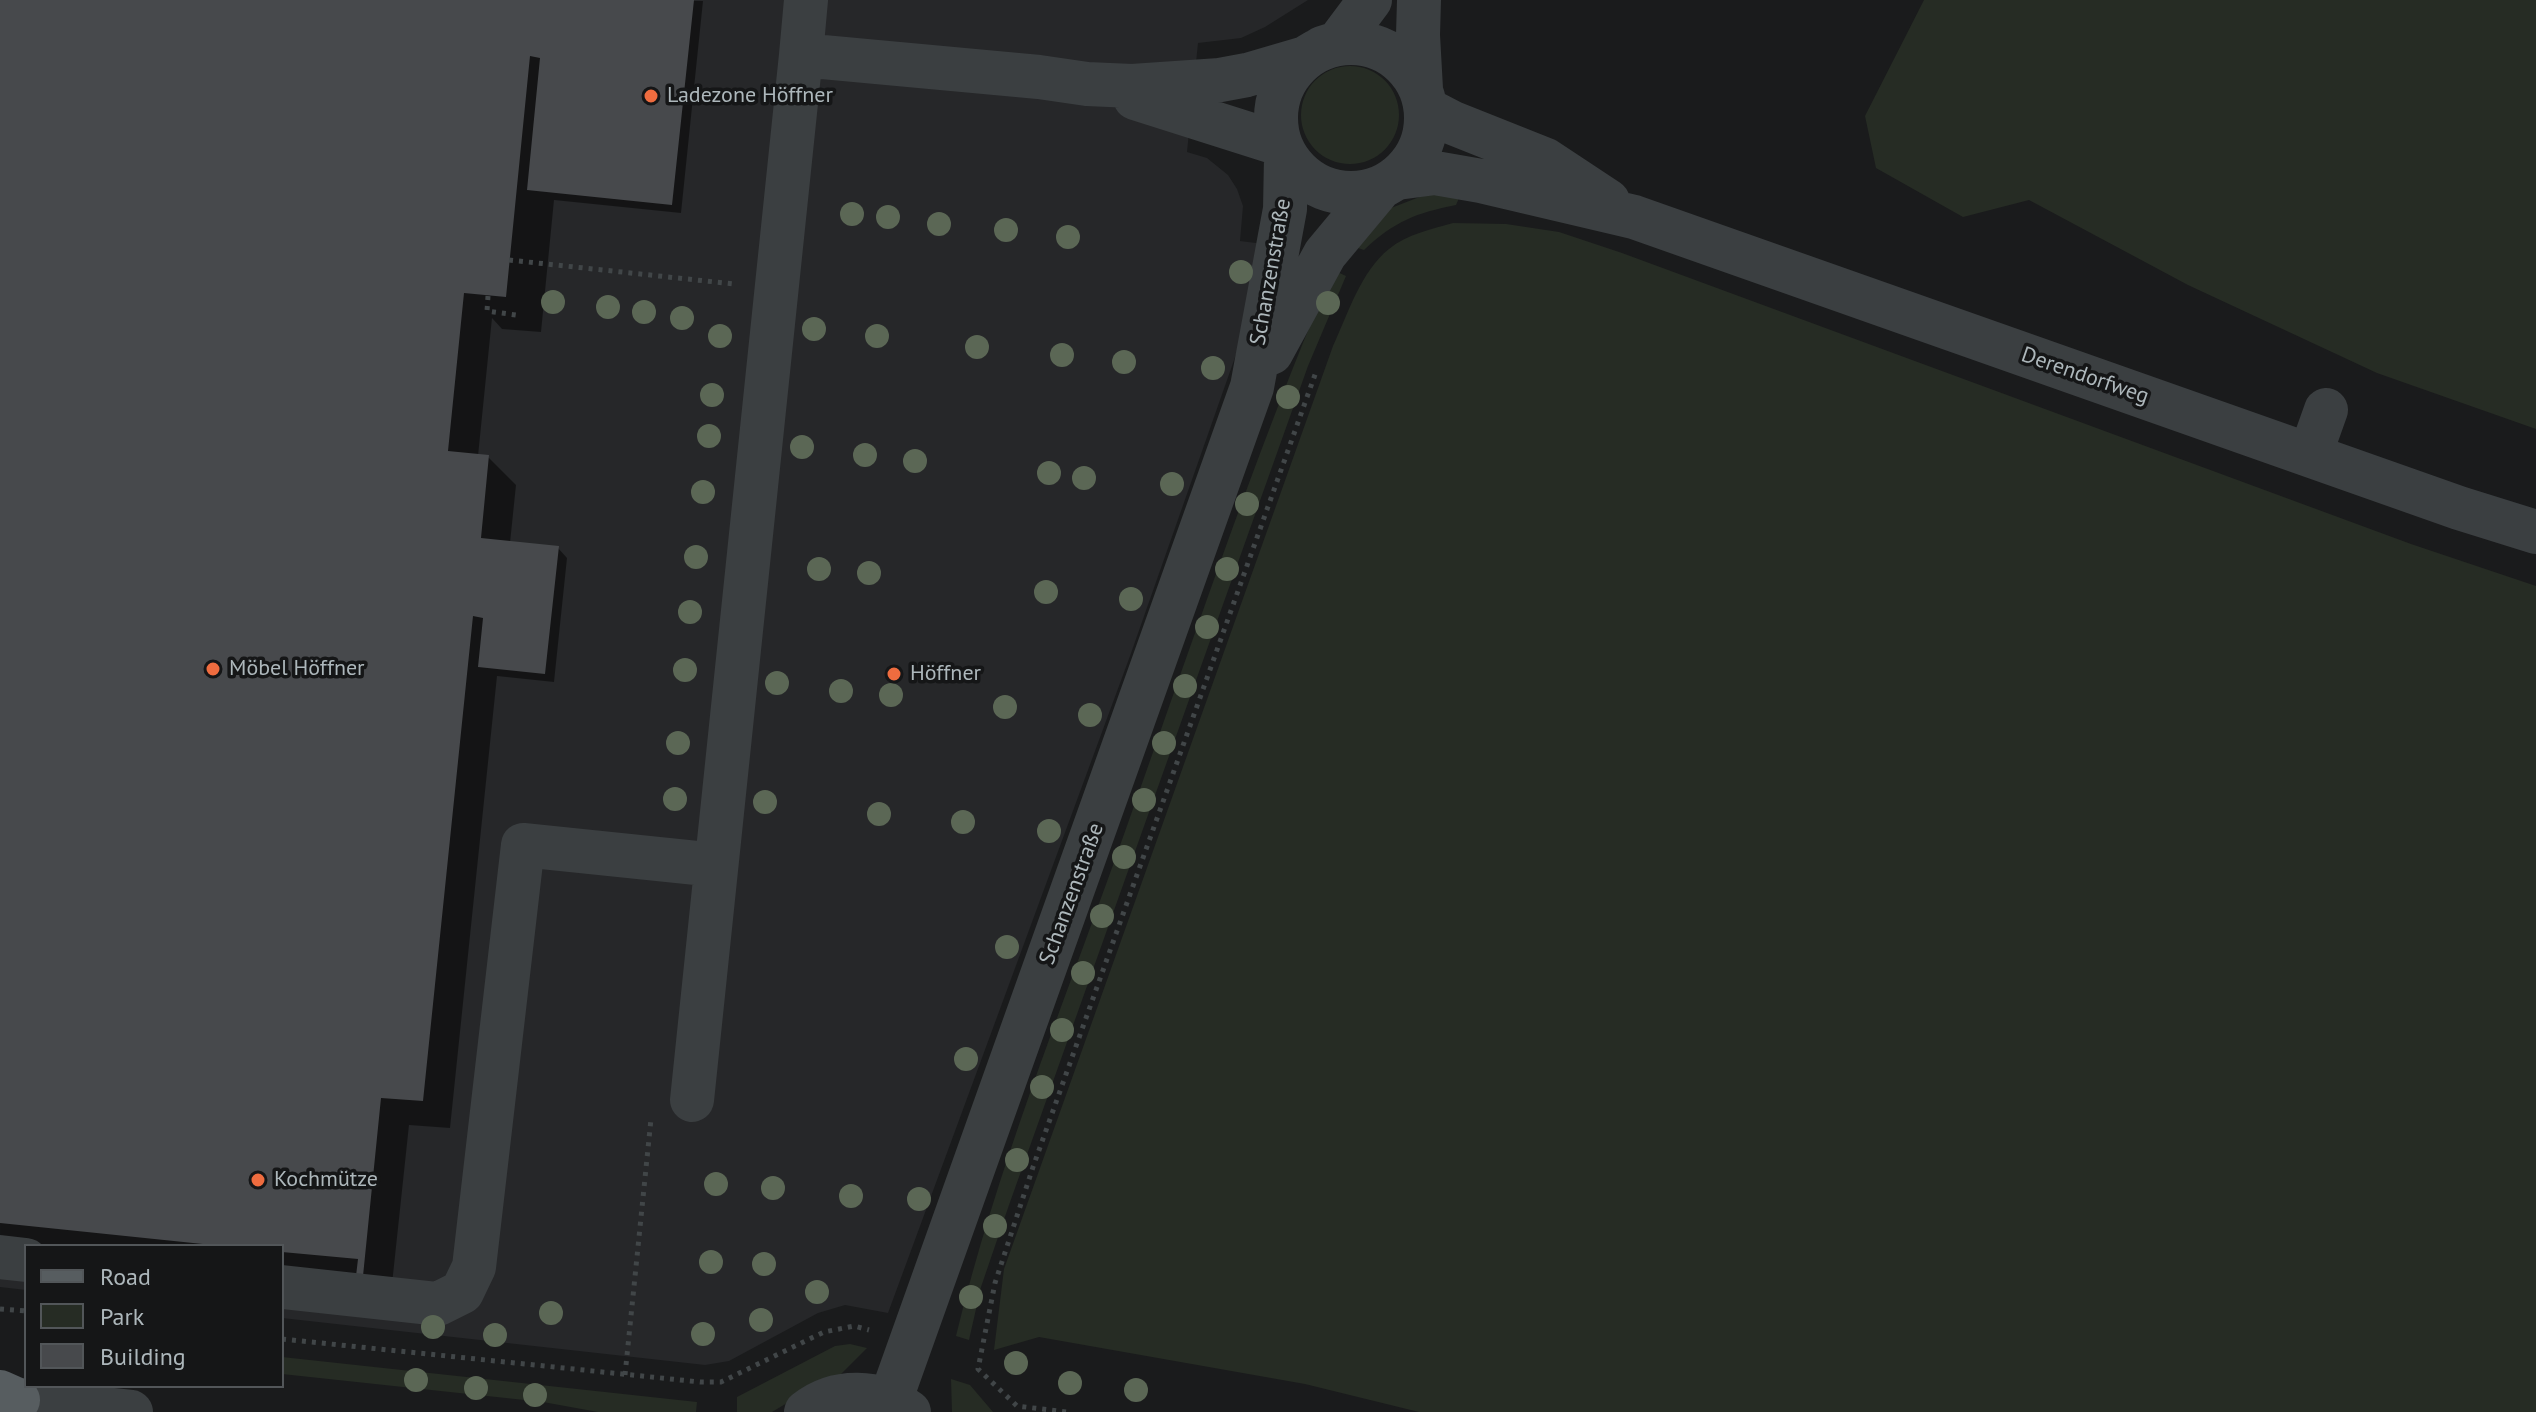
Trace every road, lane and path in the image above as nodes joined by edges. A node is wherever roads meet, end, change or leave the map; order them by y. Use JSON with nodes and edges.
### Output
{"nodes":[{"id":1,"x":806,"y":0,"type":"edge"},
{"id":2,"x":1370,"y":0,"type":"edge"},
{"id":3,"x":1419,"y":0,"type":"edge"},
{"id":4,"x":1314,"y":53,"type":"junction"},
{"id":5,"x":801,"y":55,"type":"junction"},
{"id":6,"x":1087,"y":84,"type":"junction"},
{"id":7,"x":1424,"y":99,"type":"junction"},
{"id":8,"x":1283,"y":151,"type":"junction"},
{"id":9,"x":1388,"y":183,"type":"junction"},
{"id":10,"x":1634,"y":217,"type":"junction"},
{"id":11,"x":509,"y":260,"type":"dead end"},
{"id":12,"x":739,"y":284,"type":"dead end"},
{"id":13,"x":488,"y":296,"type":"dead end"},
{"id":14,"x":516,"y":315,"type":"dead end"},
{"id":15,"x":1321,"y":359,"type":"dead end"},
{"id":16,"x":1252,"y":387,"type":"junction"},
{"id":17,"x":2326,"y":410,"type":"dead end"},
{"id":18,"x":2310,"y":455,"type":"junction"},
{"id":19,"x":2536,"y":532,"type":"edge"},
{"id":20,"x":716,"y":865,"type":"junction"},
{"id":21,"x":692,"y":1100,"type":"dead end"},
{"id":22,"x":0,"y":1257,"type":"edge"},
{"id":23,"x":24,"y":1260,"type":"edge"},
{"id":24,"x":284,"y":1287,"type":"edge"},
{"id":25,"x":0,"y":1309,"type":"edge"},
{"id":26,"x":24,"y":1311,"type":"edge"},
{"id":27,"x":877,"y":1333,"type":"dead end"},
{"id":28,"x":284,"y":1339,"type":"edge"},
{"id":29,"x":6,"y":1397,"type":"edge"},
{"id":30,"x":900,"y":1406,"type":"edge"},
{"id":31,"x":131,"y":1412,"type":"edge"},
{"id":32,"x":806,"y":1412,"type":"edge"},
{"id":33,"x":1066,"y":1412,"type":"edge"}],
"edges":[{"from":1,"to":5,"type":"street"},
{"from":2,"to":4,"type":"street","name":"Schanzenstraße"},
{"from":3,"to":7,"type":"street","name":"Schanzenstraße"},
{"from":4,"to":6,"type":"street"},
{"from":4,"to":7,"type":"street"},
{"from":4,"to":8,"type":"street","name":"Schanzenstraße"},
{"from":5,"to":6,"type":"street"},
{"from":5,"to":20,"type":"street"},
{"from":6,"to":8,"type":"street"},
{"from":7,"to":9,"type":"street","name":"Schanzenstraße"},
{"from":7,"to":10,"type":"street","name":"Derendorfweg"},
{"from":8,"to":9,"type":"street","name":"Schanzenstraße"},
{"from":8,"to":16,"type":"street","name":"Schanzenstraße"},
{"from":9,"to":10,"type":"street","name":"Derendorfweg"},
{"from":9,"to":16,"type":"street","name":"Schanzenstraße"},
{"from":10,"to":18,"type":"street","name":"Derendorfweg"},
{"from":11,"to":12,"type":"path"},
{"from":13,"to":14,"type":"path"},
{"from":15,"to":33,"type":"path"},
{"from":16,"to":30,"type":"street","name":"Schanzenstraße"},
{"from":17,"to":18,"type":"street"},
{"from":18,"to":19,"type":"street","name":"Derendorfweg"},
{"from":20,"to":21,"type":"street"},
{"from":20,"to":24,"type":"street"},
{"from":22,"to":23,"type":"street"},
{"from":25,"to":26,"type":"path"},
{"from":27,"to":28,"type":"path"},
{"from":29,"to":31,"type":"street"},
{"from":30,"to":32,"type":"street"}]}
